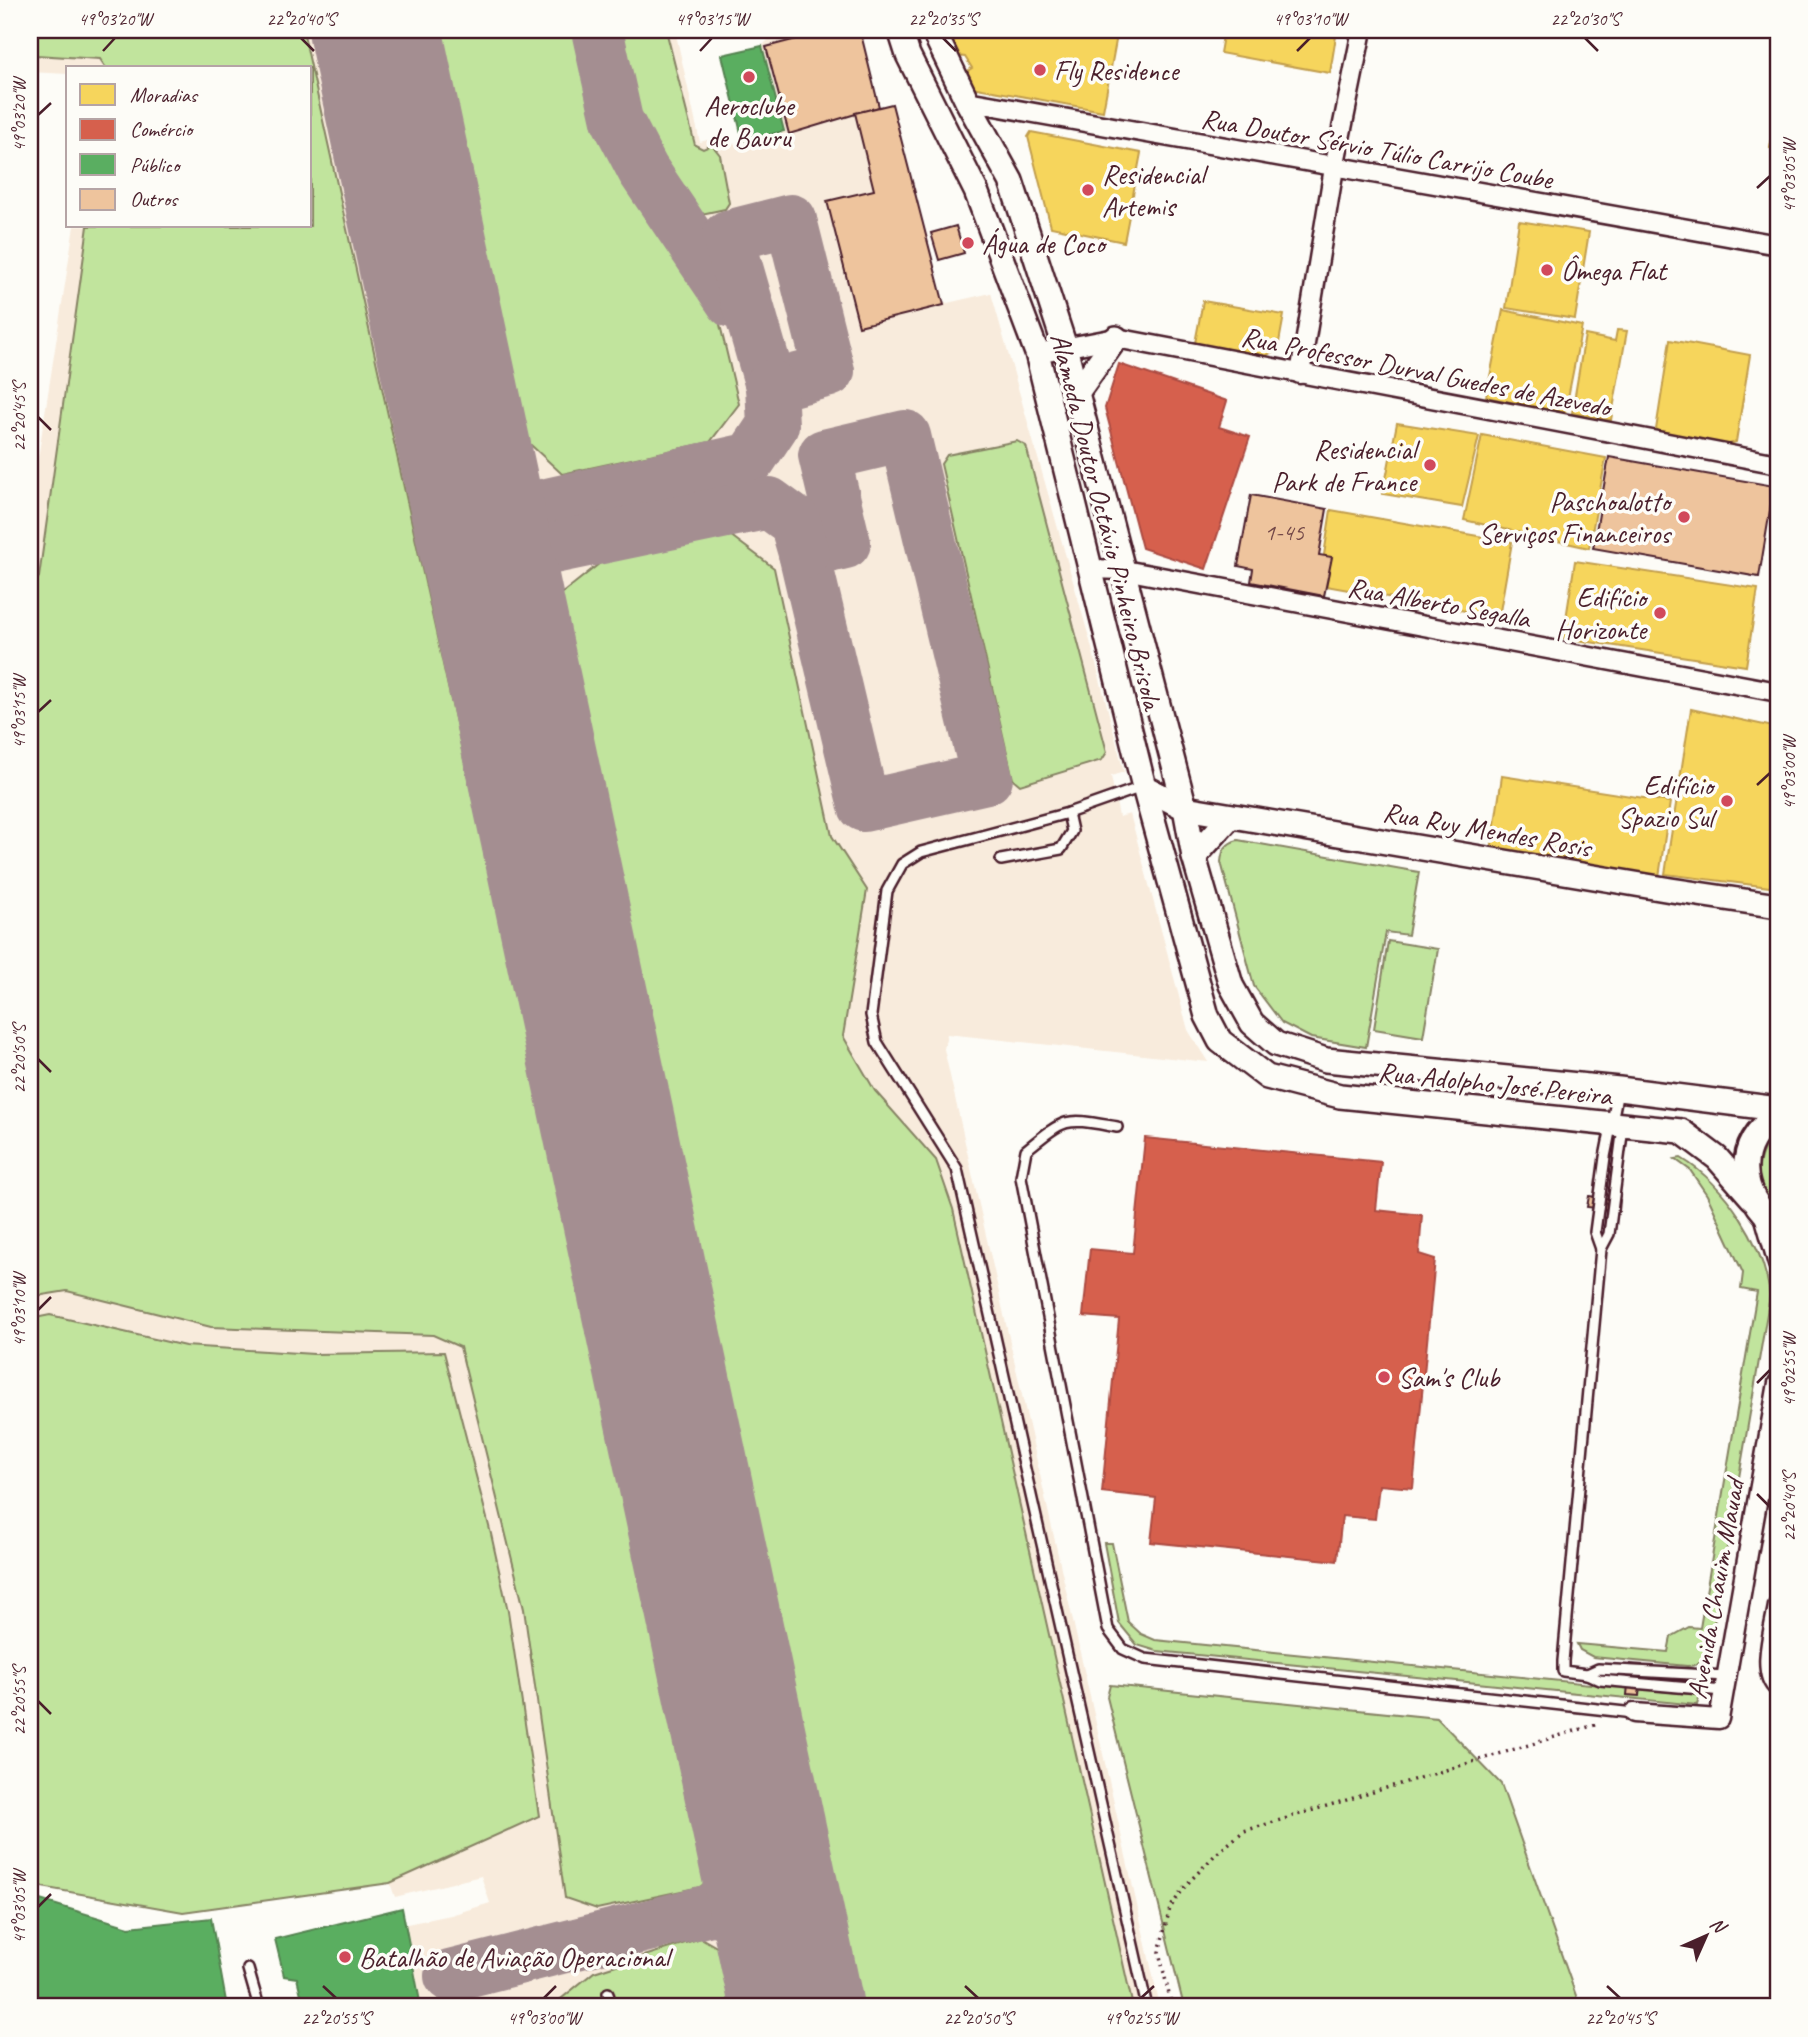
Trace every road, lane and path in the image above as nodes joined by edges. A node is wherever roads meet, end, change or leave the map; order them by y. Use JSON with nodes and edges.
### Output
{"nodes":[{"id":1,"x":900,"y":30,"type":"edge"},
{"id":2,"x":933,"y":30,"type":"edge"},
{"id":3,"x":1362,"y":30,"type":"edge"},
{"id":4,"x":967,"y":101,"type":"junction"},
{"id":5,"x":1334,"y":167,"type":"junction"},
{"id":6,"x":1011,"y":181,"type":"junction"},
{"id":7,"x":976,"y":191,"type":"junction"},
{"id":8,"x":1778,"y":245,"type":"edge"},
{"id":9,"x":1116,"y":338,"type":"junction"},
{"id":10,"x":1065,"y":347,"type":"junction"},
{"id":11,"x":1037,"y":353,"type":"junction"},
{"id":12,"x":1300,"y":374,"type":"junction"},
{"id":13,"x":1076,"y":394,"type":"junction"},
{"id":14,"x":1778,"y":464,"type":"edge"},
{"id":15,"x":1090,"y":569,"type":"junction"},
{"id":16,"x":1124,"y":570,"type":"junction"},
{"id":17,"x":1778,"y":692,"type":"edge"},
{"id":18,"x":1144,"y":787,"type":"junction"},
{"id":19,"x":1185,"y":807,"type":"junction"},
{"id":20,"x":1068,"y":813,"type":"junction"},
{"id":21,"x":1231,"y":816,"type":"junction"},
{"id":22,"x":1194,"y":857,"type":"junction"},
{"id":23,"x":1001,"y":860,"type":"dead end"},
{"id":24,"x":1778,"y":906,"type":"edge"},
{"id":25,"x":1252,"y":1023,"type":"joint"},
{"id":26,"x":1220,"y":1041,"type":"joint"},
{"id":27,"x":1619,"y":1089,"type":"junction"},
{"id":28,"x":1778,"y":1109,"type":"edge"},
{"id":29,"x":1778,"y":1115,"type":"edge"},
{"id":30,"x":1617,"y":1126,"type":"junction"},
{"id":31,"x":1117,"y":1127,"type":"dead end"},
{"id":32,"x":1765,"y":1213,"type":"edge"},
{"id":33,"x":1601,"y":1249,"type":"junction"},
{"id":34,"x":1778,"y":1264,"type":"edge"},
{"id":35,"x":1778,"y":1383,"type":"edge"},
{"id":36,"x":1778,"y":1606,"type":"edge"},
{"id":37,"x":1587,"y":1674,"type":"junction"},
{"id":38,"x":1725,"y":1684,"type":"junction"},
{"id":39,"x":1776,"y":1685,"type":"edge"},
{"id":40,"x":1634,"y":1713,"type":"junction"},
{"id":41,"x":248,"y":1969,"type":"dead end"},
{"id":42,"x":608,"y":1993,"type":"dead end"},
{"id":43,"x":259,"y":2007,"type":"edge"},
{"id":44,"x":611,"y":2007,"type":"edge"},
{"id":45,"x":1147,"y":2007,"type":"edge"},
{"id":46,"x":1172,"y":2007,"type":"edge"}],
"edges":[{"from":1,"to":7,"type":"street","name":"Alameda Doutor Octávio Pinheiro Brisola"},
{"from":2,"to":4,"type":"street","name":"Alameda Doutor Octávio Pinheiro Brisola"},
{"from":3,"to":5,"type":"street"},
{"from":4,"to":5,"type":"street","name":"Rua Doutor Sérvio Túlio Carrijo Coube"},
{"from":4,"to":6,"type":"street","name":"Alameda Doutor Octávio Pinheiro Brisola"},
{"from":5,"to":8,"type":"street","name":"Rua Doutor Sérvio Túlio Carrijo Coube"},
{"from":5,"to":12,"type":"street"},
{"from":6,"to":7,"type":"street"},
{"from":6,"to":10,"type":"street","name":"Alameda Doutor Octávio Pinheiro Brisola"},
{"from":7,"to":11,"type":"street","name":"Alameda Doutor Octávio Pinheiro Brisola"},
{"from":9,"to":10,"type":"street","name":"Rua Professor Durval Guedes de Azevedo"},
{"from":9,"to":12,"type":"street","name":"Rua Professor Durval Guedes de Azevedo"},
{"from":9,"to":13,"type":"street"},
{"from":10,"to":11,"type":"street","name":"Rua Professor Durval Guedes de Azevedo"},
{"from":10,"to":13,"type":"street","name":"Alameda Doutor Octávio Pinheiro Brisola"},
{"from":11,"to":15,"type":"street","name":"Alameda Doutor Octávio Pinheiro Brisola"},
{"from":12,"to":14,"type":"street","name":"Rua Professor Durval Guedes de Azevedo"},
{"from":13,"to":16,"type":"street","name":"Alameda Doutor Octávio Pinheiro Brisola"},
{"from":15,"to":16,"type":"street","name":"Rua Alberto Segalla"},
{"from":15,"to":18,"type":"street","name":"Alameda Doutor Octávio Pinheiro Brisola"},
{"from":16,"to":17,"type":"street","name":"Rua Alberto Segalla"},
{"from":16,"to":19,"type":"street","name":"Alameda Doutor Octávio Pinheiro Brisola"},
{"from":18,"to":19,"type":"street","name":"Rua Ruy Mendes Rosis"},
{"from":18,"to":20,"type":"lane"},
{"from":18,"to":26,"type":"street","name":"Alameda Doutor Octávio Pinheiro Brisola"},
{"from":19,"to":21,"type":"street","name":"Rua Ruy Mendes Rosis"},
{"from":19,"to":22,"type":"street","name":"Alameda Doutor Octávio Pinheiro Brisola"},
{"from":20,"to":23,"type":"lane"},
{"from":20,"to":45,"type":"lane"},
{"from":21,"to":22,"type":"street"},
{"from":21,"to":24,"type":"street","name":"Rua Ruy Mendes Rosis"},
{"from":22,"to":25,"type":"street","name":"Alameda Doutor Octávio Pinheiro Brisola"},
{"from":25,"to":27,"type":"street","name":"Rua Adolpho José Pereira"},
{"from":26,"to":30,"type":"street","name":"Rua Adolpho José Pereira"},
{"from":27,"to":28,"type":"street","name":"Rua Adolpho José Pereira"},
{"from":27,"to":30,"type":"lane"},
{"from":29,"to":32,"type":"street"},
{"from":30,"to":32,"type":"street","name":"Rua Adolpho José Pereira"},
{"from":30,"to":33,"type":"lane"},
{"from":30,"to":33,"type":"lane"},
{"from":31,"to":40,"type":"lane"},
{"from":32,"to":34,"type":"street"},
{"from":33,"to":37,"type":"lane"},
{"from":35,"to":38,"type":"street","name":"Avenida Chauim Mauad"},
{"from":36,"to":39,"type":"street"},
{"from":37,"to":38,"type":"lane"},
{"from":37,"to":38,"type":"lane"},
{"from":38,"to":40,"type":"street","name":"Avenida Chauim Mauad"},
{"from":40,"to":46,"type":"path"},
{"from":41,"to":43,"type":"lane"},
{"from":42,"to":44,"type":"lane"}]}
